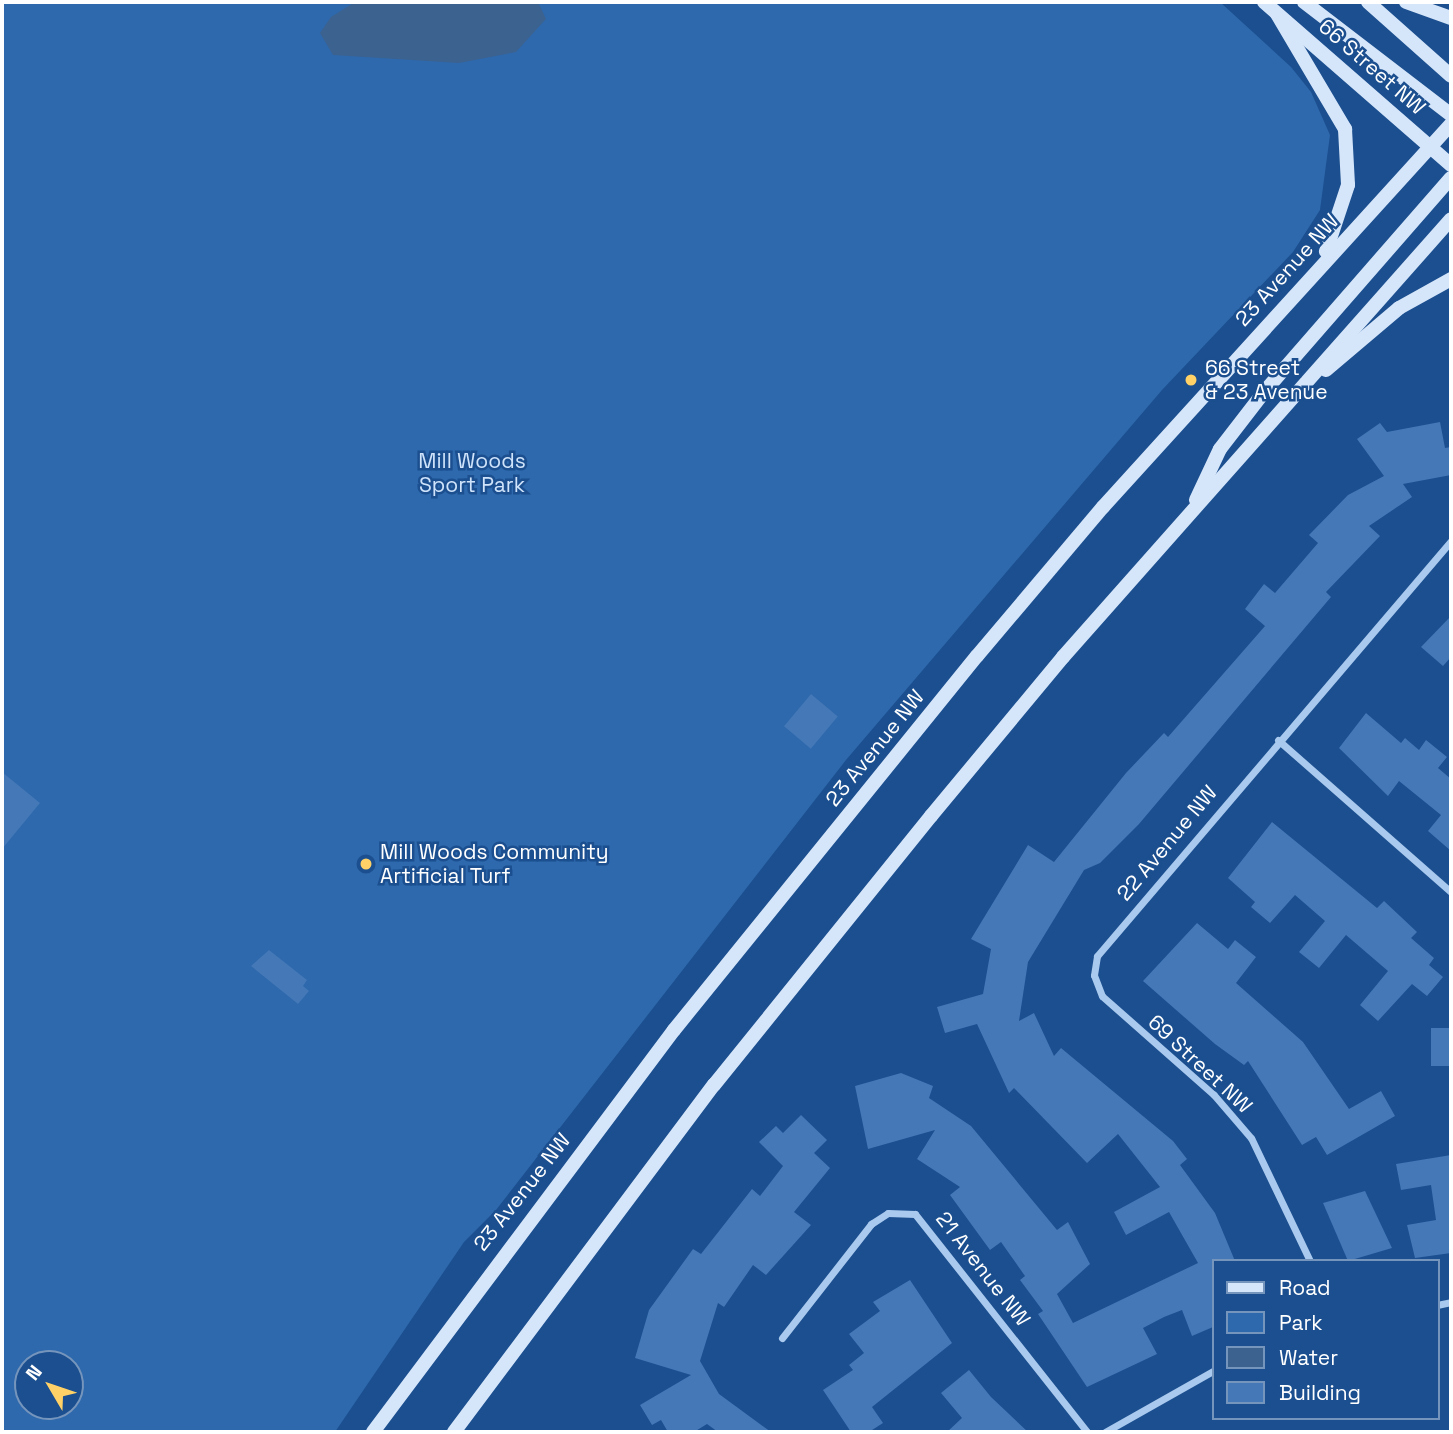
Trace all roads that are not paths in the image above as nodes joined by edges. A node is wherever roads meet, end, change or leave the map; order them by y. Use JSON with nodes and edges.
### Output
{"nodes":[{"id":1,"x":1264,"y":2,"type":"edge"},
{"id":2,"x":1304,"y":2,"type":"edge"},
{"id":3,"x":1368,"y":2,"type":"edge"},
{"id":4,"x":1406,"y":2,"type":"edge"},
{"id":5,"x":1277,"y":14,"type":"junction"},
{"id":6,"x":1451,"y":18,"type":"edge"},
{"id":7,"x":1451,"y":76,"type":"edge"},
{"id":8,"x":1451,"y":115,"type":"edge"},
{"id":9,"x":1451,"y":124,"type":"edge"},
{"id":10,"x":1430,"y":146,"type":"junction"},
{"id":11,"x":1451,"y":150,"type":"edge"},
{"id":12,"x":1451,"y":165,"type":"edge"},
{"id":13,"x":1451,"y":178,"type":"edge"},
{"id":14,"x":1451,"y":219,"type":"edge"},
{"id":15,"x":1316,"y":268,"type":"junction"},
{"id":16,"x":1451,"y":278,"type":"edge"},
{"id":17,"x":1302,"y":387,"type":"junction"},
{"id":18,"x":1190,"y":514,"type":"junction"},
{"id":19,"x":1451,"y":541,"type":"edge"},
{"id":20,"x":1278,"y":740,"type":"junction"},
{"id":21,"x":1451,"y":892,"type":"edge"},
{"id":22,"x":1094,"y":975,"type":"joint"},
{"id":23,"x":1309,"y":1259,"type":"edge"},
{"id":24,"x":782,"y":1338,"type":"dead end"},
{"id":25,"x":1212,"y":1372,"type":"edge"},
{"id":26,"x":373,"y":1432,"type":"edge"},
{"id":27,"x":454,"y":1432,"type":"edge"},
{"id":28,"x":1087,"y":1432,"type":"edge"},
{"id":29,"x":1105,"y":1432,"type":"edge"}],
"edges":[{"from":1,"to":5,"type":"main road","name":"66 Street NW"},
{"from":2,"to":8,"type":"main road"},
{"from":3,"to":7,"type":"main road"},
{"from":4,"to":6,"type":"main road"},
{"from":5,"to":10,"type":"main road","name":"66 Street NW"},
{"from":5,"to":15,"type":"main road"},
{"from":9,"to":10,"type":"main road","name":"23 Avenue NW"},
{"from":10,"to":11,"type":"main road"},
{"from":10,"to":12,"type":"main road","name":"66 Street NW"},
{"from":10,"to":15,"type":"main road","name":"23 Avenue NW"},
{"from":13,"to":18,"type":"main road"},
{"from":14,"to":17,"type":"main road"},
{"from":15,"to":26,"type":"main road","name":"23 Avenue NW"},
{"from":16,"to":17,"type":"main road"},
{"from":17,"to":18,"type":"main road"},
{"from":18,"to":27,"type":"main road"},
{"from":19,"to":20,"type":"street","name":"22 Avenue NW"},
{"from":20,"to":21,"type":"street"},
{"from":20,"to":22,"type":"street","name":"22 Avenue NW"},
{"from":22,"to":23,"type":"street","name":"69 Street NW"},
{"from":24,"to":28,"type":"street","name":"21 Avenue NW"},
{"from":25,"to":29,"type":"street"}]}
